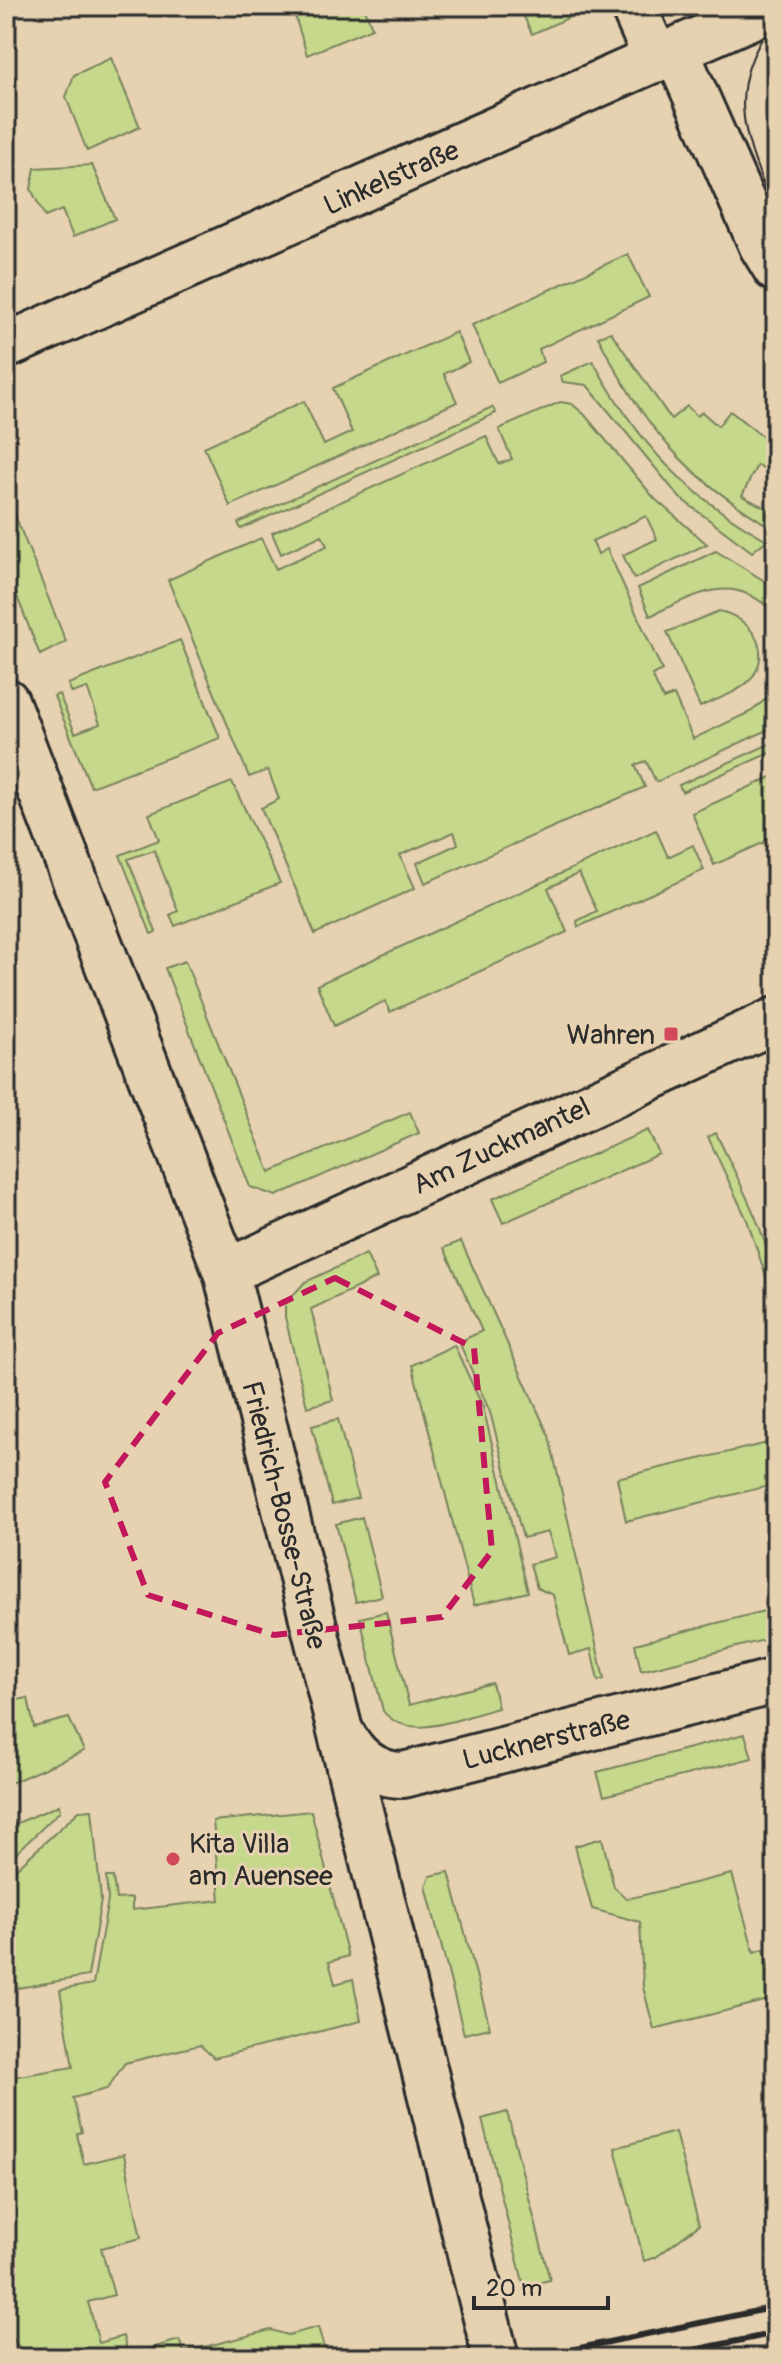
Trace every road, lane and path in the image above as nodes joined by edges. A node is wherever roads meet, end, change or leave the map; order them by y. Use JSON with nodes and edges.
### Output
{"nodes":[{"id":1,"x":633,"y":6,"type":"edge"},
{"id":2,"x":775,"y":6,"type":"edge"},
{"id":3,"x":667,"y":56,"type":"junction"},
{"id":4,"x":776,"y":269,"type":"edge"},
{"id":5,"x":6,"y":346,"type":"edge"},
{"id":6,"x":6,"y":701,"type":"edge"},
{"id":7,"x":776,"y":1020,"type":"edge"},
{"id":8,"x":226,"y":1272,"type":"junction"},
{"id":9,"x":776,"y":1681,"type":"edge"},
{"id":10,"x":337,"y":1724,"type":"junction"},
{"id":11,"x":494,"y":2350,"type":"dead end"}],
"edges":[{"from":1,"to":3,"type":"street"},
{"from":2,"to":3,"type":"street","name":"Linkelstraße"},
{"from":3,"to":4,"type":"street"},
{"from":3,"to":5,"type":"street","name":"Linkelstraße"},
{"from":6,"to":8,"type":"street","name":"Friedrich-Bosse-Straße"},
{"from":7,"to":8,"type":"street","name":"Am Zuckmantel"},
{"from":8,"to":10,"type":"street","name":"Friedrich-Bosse-Straße"},
{"from":9,"to":10,"type":"street","name":"Lucknerstraße"},
{"from":10,"to":11,"type":"street","name":"Friedrich-Bosse-Straße"}]}
